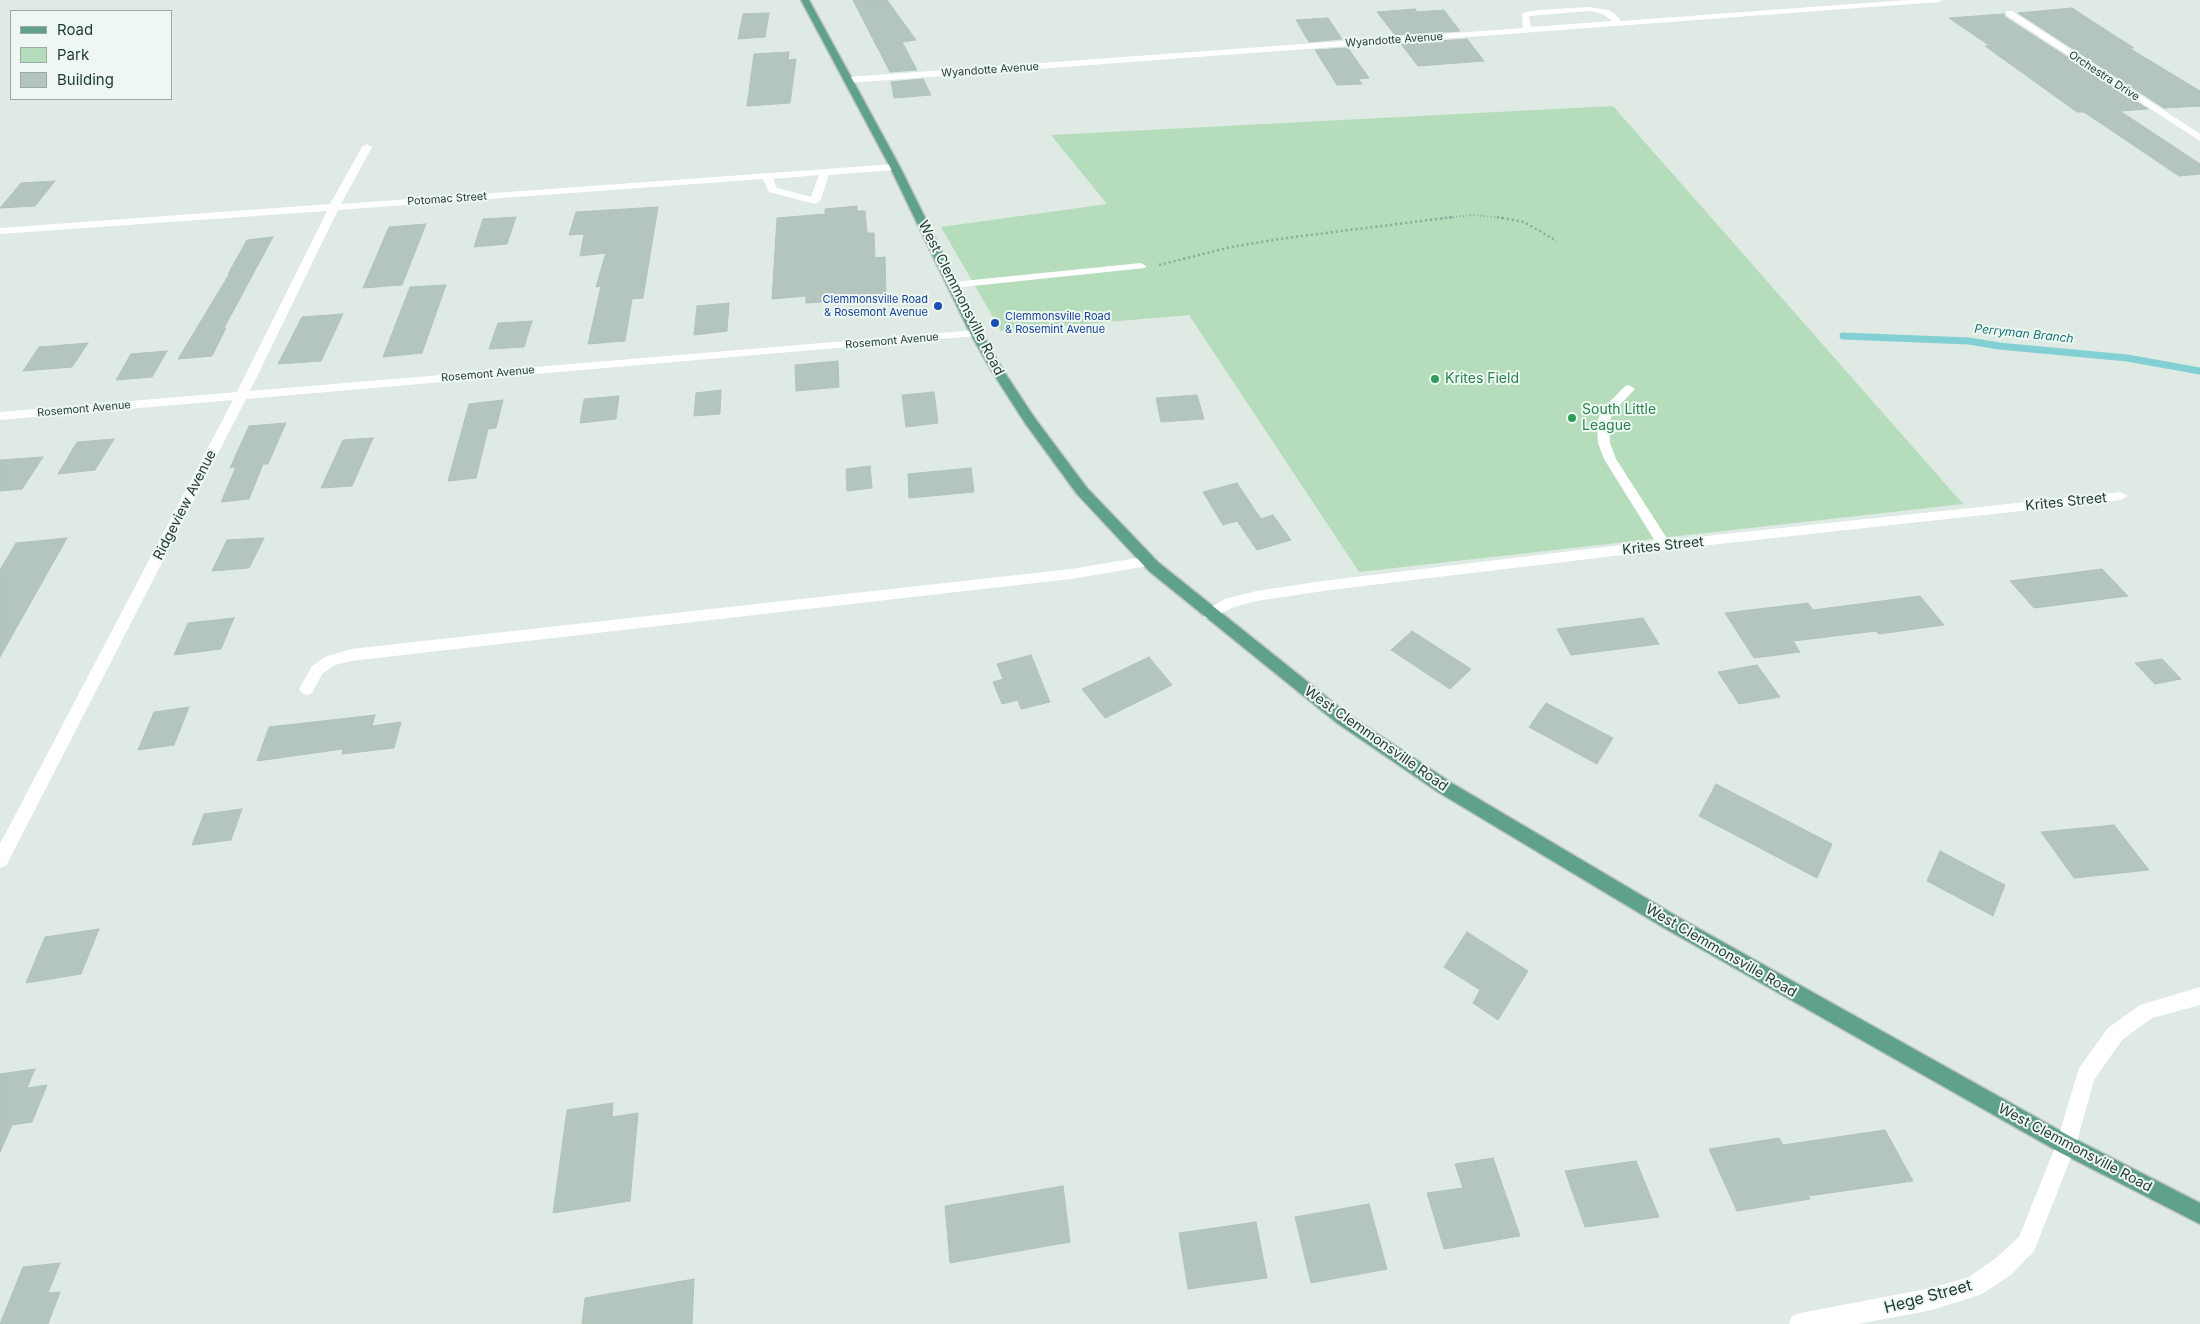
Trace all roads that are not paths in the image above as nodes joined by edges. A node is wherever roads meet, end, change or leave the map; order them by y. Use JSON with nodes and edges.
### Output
{"nodes":[{"id":1,"x":805,"y":0,"type":"edge"},
{"id":2,"x":1939,"y":0,"type":"edge"},
{"id":3,"x":1767,"y":6,"type":"dead end"},
{"id":4,"x":1775,"y":12,"type":"junction"},
{"id":5,"x":2009,"y":13,"type":"dead end"},
{"id":6,"x":1618,"y":24,"type":"junction"},
{"id":7,"x":1527,"y":30,"type":"junction"},
{"id":8,"x":848,"y":80,"type":"junction"},
{"id":9,"x":2195,"y":132,"type":"edge"},
{"id":10,"x":2200,"y":138,"type":"edge"},
{"id":11,"x":367,"y":147,"type":"dead end"},
{"id":12,"x":895,"y":167,"type":"junction"},
{"id":13,"x":826,"y":172,"type":"junction"},
{"id":14,"x":767,"y":176,"type":"junction"},
{"id":15,"x":334,"y":207,"type":"junction"},
{"id":16,"x":0,"y":231,"type":"edge"},
{"id":17,"x":1141,"y":266,"type":"road end"},
{"id":18,"x":953,"y":285,"type":"junction"},
{"id":19,"x":976,"y":334,"type":"junction"},
{"id":20,"x":1629,"y":389,"type":"dead end"},
{"id":21,"x":242,"y":395,"type":"junction"},
{"id":22,"x":0,"y":416,"type":"edge"},
{"id":23,"x":2121,"y":496,"type":"dead end"},
{"id":24,"x":1664,"y":545,"type":"junction"},
{"id":25,"x":1148,"y":561,"type":"junction"},
{"id":26,"x":1210,"y":614,"type":"junction"},
{"id":27,"x":307,"y":689,"type":"dead end"},
{"id":28,"x":0,"y":861,"type":"edge"},
{"id":29,"x":2200,"y":996,"type":"edge"},
{"id":30,"x":2066,"y":1145,"type":"junction"},
{"id":31,"x":2200,"y":1214,"type":"edge"},
{"id":32,"x":1800,"y":1324,"type":"edge"}],
"edges":[{"from":1,"to":8,"type":"main road","name":"West Clemmonsville Road"},
{"from":2,"to":4,"type":"street","name":"Wyandotte Avenue"},
{"from":3,"to":4,"type":"street"},
{"from":4,"to":6,"type":"street","name":"Wyandotte Avenue"},
{"from":5,"to":9,"type":"street","name":"Orchestra Drive"},
{"from":6,"to":7,"type":"street","name":"Wyandotte Avenue"},
{"from":6,"to":7,"type":"street"},
{"from":7,"to":8,"type":"street","name":"Wyandotte Avenue"},
{"from":8,"to":12,"type":"main road","name":"West Clemmonsville Road"},
{"from":9,"to":10,"type":"street","name":"Orchestra Drive"},
{"from":11,"to":15,"type":"street","name":"Ridgeview Avenue"},
{"from":12,"to":13,"type":"street","name":"Potomac Street"},
{"from":12,"to":18,"type":"main road","name":"West Clemmonsville Road"},
{"from":13,"to":14,"type":"street","name":"Potomac Street"},
{"from":13,"to":14,"type":"street"},
{"from":14,"to":15,"type":"street","name":"Potomac Street"},
{"from":15,"to":16,"type":"street","name":"Potomac Street"},
{"from":15,"to":21,"type":"street","name":"Ridgeview Avenue"},
{"from":17,"to":18,"type":"street"},
{"from":18,"to":19,"type":"main road","name":"West Clemmonsville Road"},
{"from":19,"to":21,"type":"street","name":"Rosemont Avenue"},
{"from":19,"to":25,"type":"main road","name":"West Clemmonsville Road"},
{"from":20,"to":24,"type":"street"},
{"from":21,"to":22,"type":"street","name":"Rosemont Avenue"},
{"from":21,"to":28,"type":"street","name":"Ridgeview Avenue"},
{"from":23,"to":24,"type":"street","name":"Krites Street"},
{"from":24,"to":26,"type":"street","name":"Krites Street"},
{"from":25,"to":26,"type":"main road","name":"West Clemmonsville Road"},
{"from":25,"to":27,"type":"street"},
{"from":26,"to":30,"type":"main road","name":"West Clemmonsville Road"},
{"from":29,"to":30,"type":"street","name":"Hege Street"},
{"from":30,"to":31,"type":"main road","name":"West Clemmonsville Road"},
{"from":30,"to":32,"type":"street","name":"Hege Street"}]}
